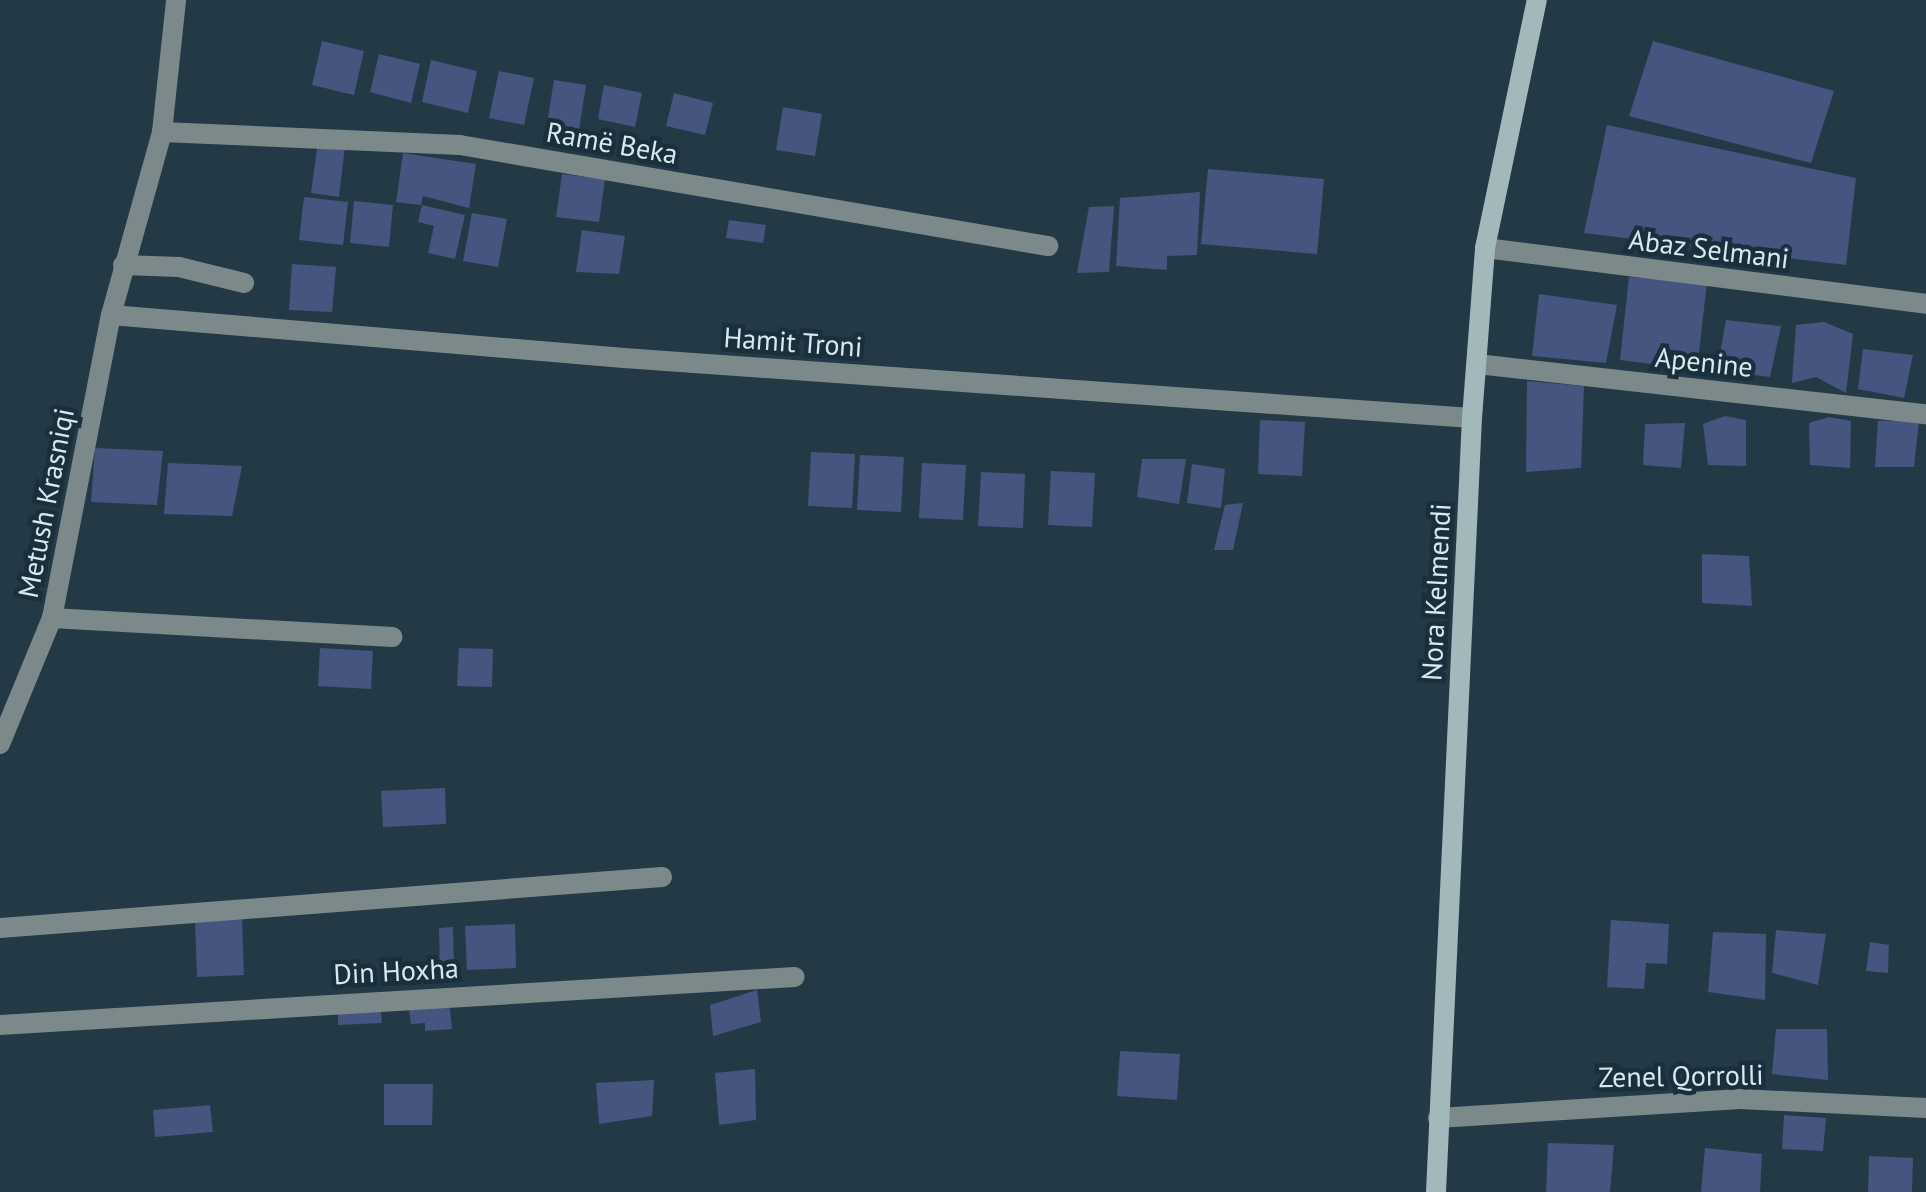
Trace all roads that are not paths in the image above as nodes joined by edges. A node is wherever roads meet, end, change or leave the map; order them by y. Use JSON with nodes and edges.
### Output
{"nodes":[{"id":1,"x":176,"y":0,"type":"edge"},
{"id":2,"x":1537,"y":0,"type":"edge"},
{"id":3,"x":162,"y":132,"type":"junction"},
{"id":4,"x":1048,"y":246,"type":"dead end"},
{"id":5,"x":1485,"y":248,"type":"junction"},
{"id":6,"x":123,"y":266,"type":"junction"},
{"id":7,"x":244,"y":282,"type":"dead end"},
{"id":8,"x":1926,"y":304,"type":"edge"},
{"id":9,"x":111,"y":315,"type":"junction"},
{"id":10,"x":1476,"y":364,"type":"junction"},
{"id":11,"x":1926,"y":414,"type":"edge"},
{"id":12,"x":1472,"y":418,"type":"junction"},
{"id":13,"x":52,"y":618,"type":"junction"},
{"id":14,"x":392,"y":637,"type":"dead end"},
{"id":15,"x":0,"y":744,"type":"edge"},
{"id":16,"x":662,"y":877,"type":"dead end"},
{"id":17,"x":0,"y":928,"type":"edge"},
{"id":18,"x":795,"y":977,"type":"dead end"},
{"id":19,"x":0,"y":1024,"type":"edge"},
{"id":20,"x":1926,"y":1108,"type":"edge"},
{"id":21,"x":1438,"y":1118,"type":"junction"},
{"id":22,"x":1436,"y":1192,"type":"edge"}],
"edges":[{"from":1,"to":3,"type":"street","name":"Metush Krasniqi"},
{"from":2,"to":5,"type":"street","name":"Nora Kelmendi"},
{"from":3,"to":4,"type":"street","name":"Ramë Beka"},
{"from":3,"to":6,"type":"street","name":"Metush Krasniqi"},
{"from":5,"to":8,"type":"street","name":"Abaz Selmani"},
{"from":5,"to":10,"type":"street","name":"Nora Kelmendi"},
{"from":6,"to":7,"type":"street"},
{"from":6,"to":9,"type":"street","name":"Metush Krasniqi"},
{"from":9,"to":12,"type":"street","name":"Hamit Troni"},
{"from":9,"to":13,"type":"street","name":"Metush Krasniqi"},
{"from":10,"to":11,"type":"street","name":"Apenine"},
{"from":10,"to":12,"type":"street","name":"Nora Kelmendi"},
{"from":12,"to":21,"type":"street","name":"Nora Kelmendi"},
{"from":13,"to":14,"type":"street"},
{"from":13,"to":15,"type":"street","name":"Metush Krasniqi"},
{"from":16,"to":17,"type":"street"},
{"from":18,"to":19,"type":"street","name":"Din Hoxha"},
{"from":20,"to":21,"type":"street","name":"Zenel Qorrolli"},
{"from":21,"to":22,"type":"street","name":"Nora Kelmendi"}]}
